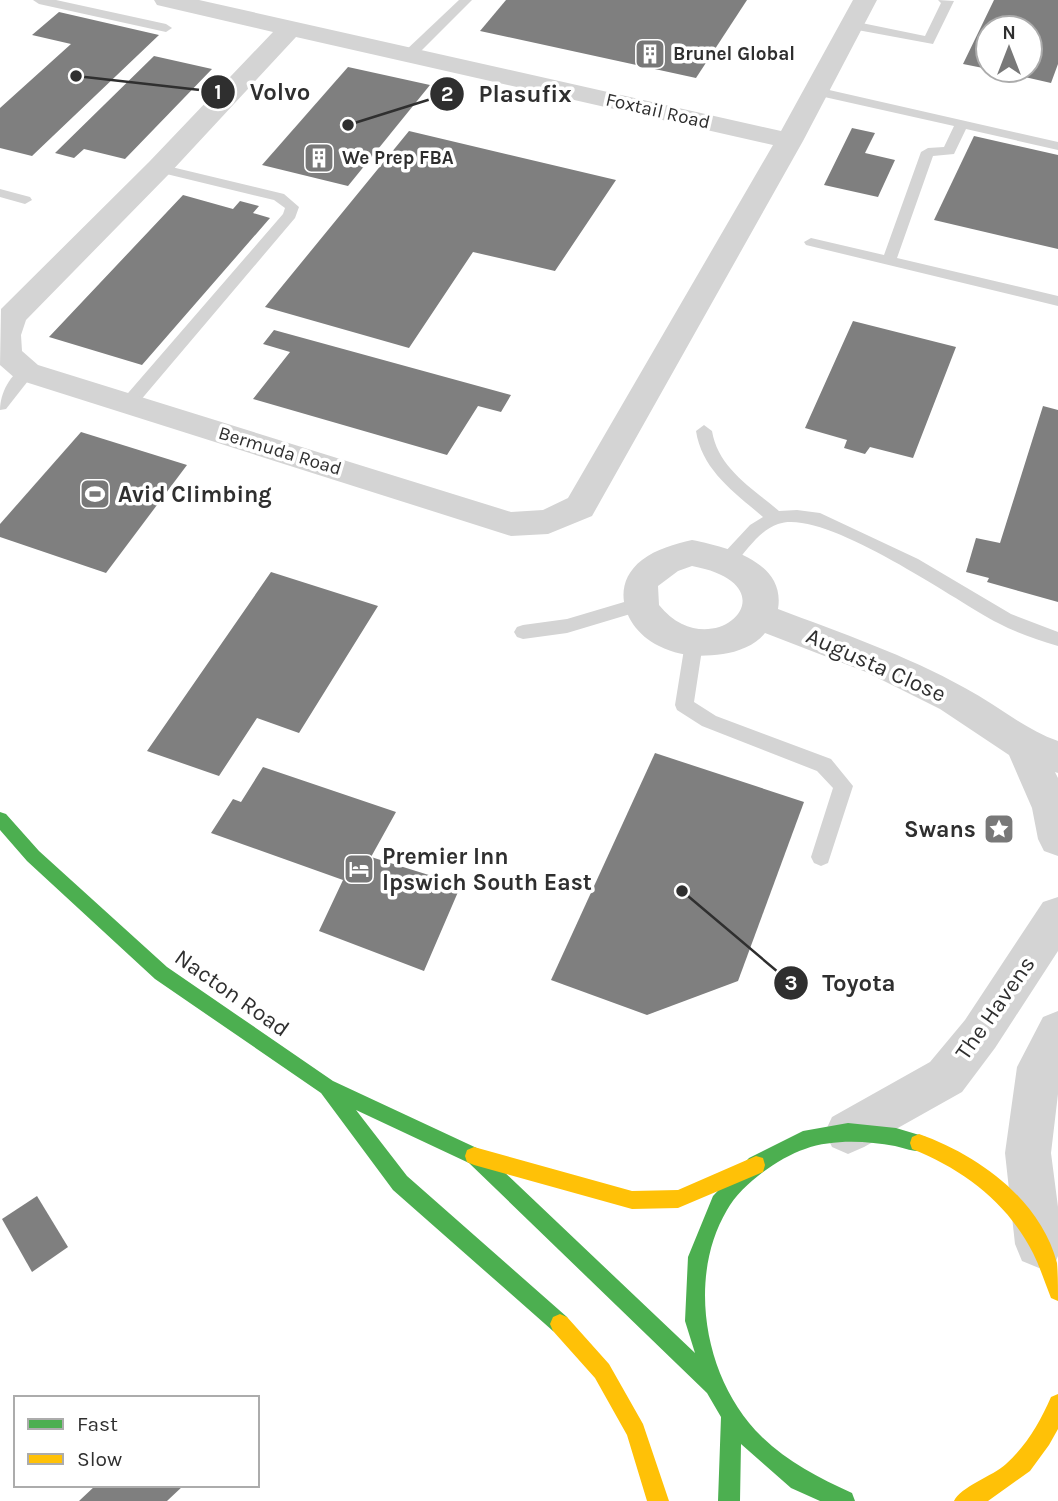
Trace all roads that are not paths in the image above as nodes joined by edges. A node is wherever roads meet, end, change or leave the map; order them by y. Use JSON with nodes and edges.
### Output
{"nodes":[{"id":1,"x":39,"y":0,"type":"edge"},
{"id":2,"x":166,"y":0,"type":"edge"},
{"id":3,"x":466,"y":0,"type":"edge"},
{"id":4,"x":865,"y":0,"type":"edge"},
{"id":5,"x":944,"y":0,"type":"edge"},
{"id":6,"x":852,"y":25,"type":"junction"},
{"id":7,"x":166,"y":28,"type":"dead end"},
{"id":8,"x":291,"y":28,"type":"junction"},
{"id":9,"x":409,"y":55,"type":"junction"},
{"id":10,"x":816,"y":91,"type":"junction"},
{"id":11,"x":961,"y":126,"type":"junction"},
{"id":12,"x":789,"y":141,"type":"junction"},
{"id":13,"x":1058,"y":146,"type":"edge"},
{"id":14,"x":159,"y":168,"type":"junction"},
{"id":15,"x":0,"y":194,"type":"edge"},
{"id":16,"x":25,"y":200,"type":"dead end"},
{"id":17,"x":811,"y":242,"type":"dead end"},
{"id":18,"x":889,"y":261,"type":"junction"},
{"id":19,"x":1058,"y":301,"type":"edge"},
{"id":20,"x":3,"y":332,"type":"edge"},
{"id":21,"x":27,"y":372,"type":"junction"},
{"id":22,"x":128,"y":404,"type":"junction"},
{"id":23,"x":0,"y":405,"type":"edge"},
{"id":24,"x":704,"y":431,"type":"dead end"},
{"id":25,"x":774,"y":517,"type":"junction"},
{"id":26,"x":729,"y":559,"type":"junction"},
{"id":27,"x":641,"y":604,"type":"junction"},
{"id":28,"x":759,"y":615,"type":"junction"},
{"id":29,"x":523,"y":632,"type":"dead end"},
{"id":30,"x":1058,"y":639,"type":"edge"},
{"id":31,"x":694,"y":643,"type":"junction"},
{"id":32,"x":1041,"y":751,"type":"edge"},
{"id":33,"x":0,"y":819,"type":"edge"},
{"id":34,"x":1058,"y":839,"type":"edge"},
{"id":35,"x":821,"y":857,"type":"dead end"},
{"id":36,"x":1058,"y":915,"type":"edge"},
{"id":37,"x":1058,"y":1031,"type":"edge"},
{"id":38,"x":327,"y":1087,"type":"junction"},
{"id":39,"x":848,"y":1132,"type":"junction"},
{"id":40,"x":472,"y":1155,"type":"junction"},
{"id":41,"x":755,"y":1165,"type":"junction"},
{"id":42,"x":1039,"y":1244,"type":"junction"},
{"id":43,"x":1058,"y":1291,"type":"edge"},
{"id":44,"x":715,"y":1387,"type":"junction"},
{"id":45,"x":1058,"y":1404,"type":"edge"},
{"id":46,"x":731,"y":1415,"type":"junction"},
{"id":47,"x":1005,"y":1481,"type":"junction"},
{"id":48,"x":658,"y":1501,"type":"edge"},
{"id":49,"x":729,"y":1501,"type":"edge"},
{"id":50,"x":844,"y":1501,"type":"edge"},
{"id":51,"x":965,"y":1501,"type":"edge"},
{"id":52,"x":1000,"y":1501,"type":"edge"}],
"edges":[{"from":1,"to":7,"type":"lane"},
{"from":2,"to":8,"type":"street","name":"Foxtail Road"},
{"from":3,"to":9,"type":"lane"},
{"from":4,"to":6,"type":"street"},
{"from":5,"to":6,"type":"lane"},
{"from":6,"to":10,"type":"street"},
{"from":8,"to":9,"type":"street","name":"Foxtail Road"},
{"from":8,"to":14,"type":"street","name":"Bermuda Road"},
{"from":9,"to":12,"type":"street","name":"Foxtail Road"},
{"from":10,"to":11,"type":"lane"},
{"from":10,"to":12,"type":"street"},
{"from":11,"to":13,"type":"lane"},
{"from":11,"to":18,"type":"lane"},
{"from":12,"to":22,"type":"street","name":"Bermuda Road"},
{"from":14,"to":20,"type":"street","name":"Bermuda Road"},
{"from":14,"to":22,"type":"lane"},
{"from":15,"to":16,"type":"lane"},
{"from":17,"to":18,"type":"lane"},
{"from":18,"to":19,"type":"lane"},
{"from":20,"to":21,"type":"street","name":"Bermuda Road"},
{"from":21,"to":22,"type":"street","name":"Bermuda Road"},
{"from":21,"to":23,"type":"lane"},
{"from":24,"to":25,"type":"lane"},
{"from":25,"to":26,"type":"lane"},
{"from":25,"to":30,"type":"lane"},
{"from":26,"to":27,"type":"street"},
{"from":26,"to":28,"type":"street"},
{"from":27,"to":29,"type":"lane"},
{"from":27,"to":31,"type":"street"},
{"from":28,"to":31,"type":"street"},
{"from":28,"to":32,"type":"street","name":"Augusta Close"},
{"from":31,"to":35,"type":"lane"},
{"from":32,"to":34,"type":"street","name":"Augusta Close"},
{"from":33,"to":38,"type":"main road","name":"Nacton Road"},
{"from":36,"to":39,"type":"street","name":"The Havens"},
{"from":37,"to":42,"type":"street"},
{"from":38,"to":40,"type":"main road","name":"Nacton Road"},
{"from":38,"to":48,"type":"main road"},
{"from":39,"to":41,"type":"main road","name":"Nacton Road"},
{"from":39,"to":42,"type":"main road","name":"Nacton Road"},
{"from":40,"to":41,"type":"main road","name":"Nacton Road"},
{"from":40,"to":44,"type":"main road","name":"Nacton Road"},
{"from":41,"to":44,"type":"main road"},
{"from":42,"to":43,"type":"main road","name":"Nacton Road"},
{"from":44,"to":46,"type":"main road"},
{"from":45,"to":47,"type":"main road"},
{"from":46,"to":49,"type":"main road"},
{"from":46,"to":50,"type":"main road"},
{"from":47,"to":51,"type":"main road"},
{"from":47,"to":52,"type":"main road"}]}
